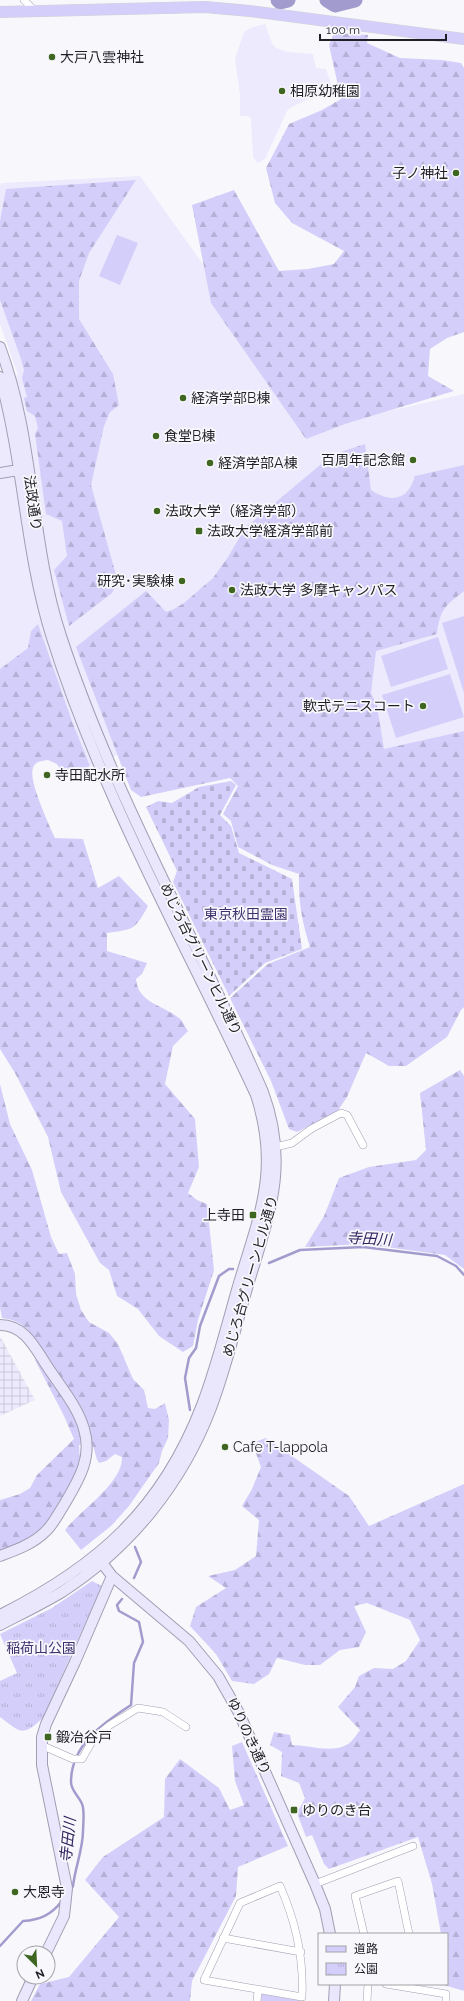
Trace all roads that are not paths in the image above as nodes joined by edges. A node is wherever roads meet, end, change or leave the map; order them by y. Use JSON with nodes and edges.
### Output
{"nodes":[{"id":1,"x":24,"y":0,"type":"edge"},
{"id":2,"x":35,"y":11,"type":"junction"},
{"id":3,"x":0,"y":12,"type":"edge"},
{"id":4,"x":464,"y":39,"type":"edge"},
{"id":5,"x":0,"y":347,"type":"edge"},
{"id":6,"x":0,"y":377,"type":"edge"},
{"id":7,"x":23,"y":469,"type":"junction"},
{"id":8,"x":0,"y":473,"type":"edge"},
{"id":9,"x":64,"y":660,"type":"joint"},
{"id":10,"x":363,"y":1145,"type":"dead end"},
{"id":11,"x":272,"y":1148,"type":"junction"},
{"id":12,"x":0,"y":1325,"type":"edge"},
{"id":13,"x":0,"y":1556,"type":"edge"},
{"id":14,"x":99,"y":1559,"type":"junction"},
{"id":15,"x":112,"y":1576,"type":"junction"},
{"id":16,"x":0,"y":1615,"type":"edge"},
{"id":17,"x":0,"y":1625,"type":"edge"},
{"id":18,"x":186,"y":1727,"type":"dead end"},
{"id":19,"x":42,"y":1745,"type":"junction"},
{"id":20,"x":413,"y":1846,"type":"dead end"},
{"id":21,"x":315,"y":1884,"type":"junction"},
{"id":22,"x":330,"y":1933,"type":"edge"},
{"id":23,"x":364,"y":1933,"type":"edge"},
{"id":24,"x":409,"y":1933,"type":"edge"},
{"id":25,"x":223,"y":1938,"type":"junction"},
{"id":26,"x":50,"y":1945,"type":"edge"},
{"id":27,"x":301,"y":1952,"type":"junction"},
{"id":28,"x":29,"y":1985,"type":"edge"},
{"id":29,"x":335,"y":1985,"type":"edge"},
{"id":30,"x":368,"y":1985,"type":"edge"},
{"id":31,"x":399,"y":1985,"type":"edge"},
{"id":32,"x":412,"y":1986,"type":"edge"},
{"id":33,"x":258,"y":1991,"type":"junction"},
{"id":34,"x":22,"y":2001,"type":"edge"},
{"id":35,"x":257,"y":2001,"type":"edge"},
{"id":36,"x":334,"y":2001,"type":"edge"},
{"id":37,"x":366,"y":2001,"type":"edge"},
{"id":38,"x":446,"y":2001,"type":"edge"}],
"edges":[{"from":1,"to":2,"type":"street"},
{"from":2,"to":3,"type":"main road"},
{"from":2,"to":4,"type":"main road"},
{"from":5,"to":7,"type":"street","name":"法政通り"},
{"from":6,"to":7,"type":"street","name":"法政通り"},
{"from":7,"to":8,"type":"street"},
{"from":7,"to":9,"type":"street","name":"法政通り"},
{"from":9,"to":11,"type":"street","name":"めじろ台グリーンヒル通り"},
{"from":10,"to":11,"type":"street"},
{"from":11,"to":14,"type":"street","name":"めじろ台グリーンヒル通り"},
{"from":12,"to":13,"type":"street"},
{"from":14,"to":15,"type":"street","name":"ゆりのき通り"},
{"from":14,"to":16,"type":"street","name":"めじろ台グリーンヒル通り"},
{"from":14,"to":17,"type":"street","name":"めじろ台グリーンヒル通り"},
{"from":15,"to":19,"type":"street"},
{"from":15,"to":21,"type":"street","name":"ゆりのき通り"},
{"from":18,"to":19,"type":"street"},
{"from":19,"to":26,"type":"street"},
{"from":20,"to":21,"type":"street"},
{"from":21,"to":22,"type":"street","name":"ゆりのき通り"},
{"from":23,"to":24,"type":"street"},
{"from":25,"to":27,"type":"street"},
{"from":25,"to":27,"type":"street"},
{"from":25,"to":33,"type":"street"},
{"from":27,"to":33,"type":"street"},
{"from":28,"to":34,"type":"street"},
{"from":29,"to":36,"type":"street"},
{"from":30,"to":37,"type":"street"},
{"from":31,"to":32,"type":"street"},
{"from":32,"to":38,"type":"street"},
{"from":33,"to":35,"type":"street"}]}
